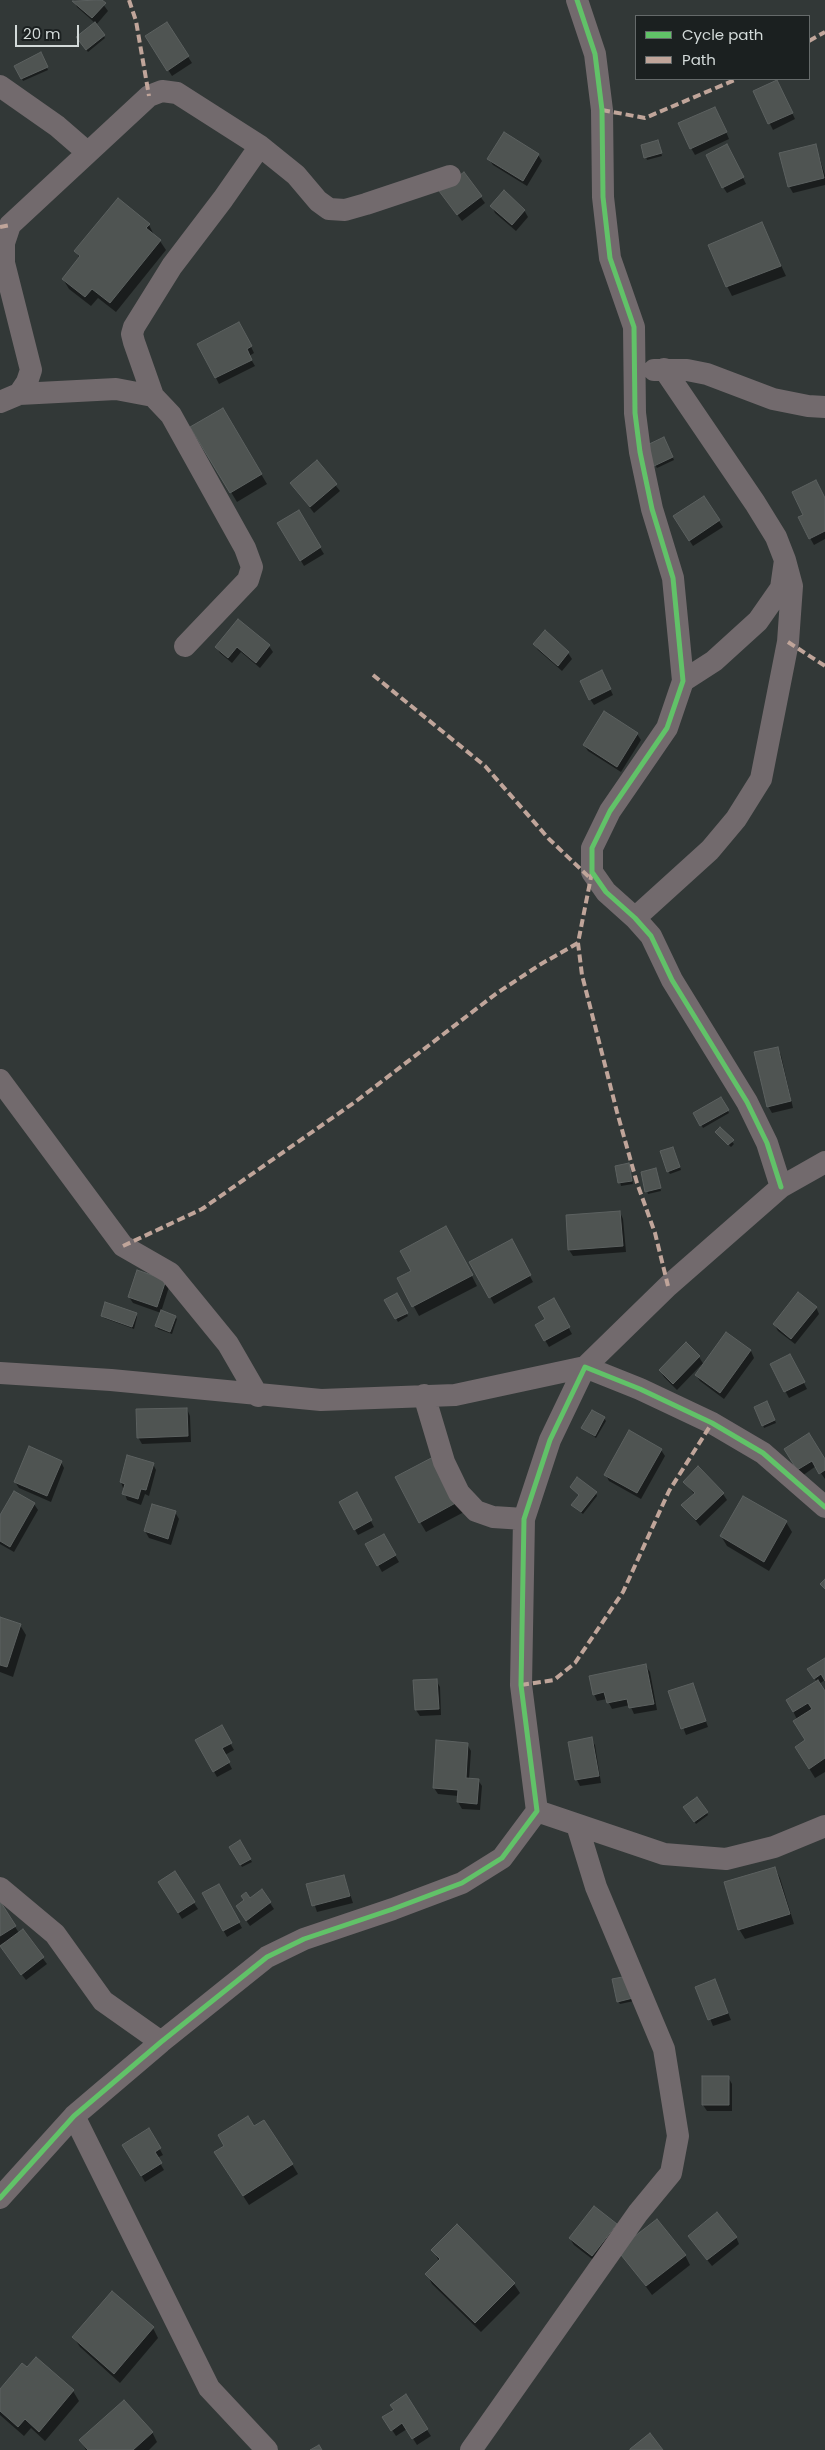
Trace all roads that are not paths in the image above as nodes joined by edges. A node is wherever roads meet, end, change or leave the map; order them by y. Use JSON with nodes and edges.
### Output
{"nodes":[{"id":1,"x":577,"y":0,"type":"edge"},
{"id":2,"x":0,"y":86,"type":"edge"},
{"id":3,"x":260,"y":146,"type":"junction"},
{"id":4,"x":88,"y":152,"type":"junction"},
{"id":5,"x":450,"y":176,"type":"dead end"},
{"id":6,"x":664,"y":370,"type":"junction"},
{"id":7,"x":635,"y":371,"type":"junction"},
{"id":8,"x":153,"y":396,"type":"junction"},
{"id":9,"x":10,"y":398,"type":"edge"},
{"id":10,"x":825,"y":407,"type":"edge"},
{"id":11,"x":785,"y":560,"type":"junction"},
{"id":12,"x":185,"y":646,"type":"dead end"},
{"id":13,"x":683,"y":681,"type":"junction"},
{"id":14,"x":635,"y":918,"type":"junction"},
{"id":15,"x":0,"y":1080,"type":"edge"},
{"id":16,"x":825,"y":1162,"type":"edge"},
{"id":17,"x":781,"y":1187,"type":"junction"},
{"id":18,"x":585,"y":1367,"type":"junction"},
{"id":19,"x":0,"y":1373,"type":"edge"},
{"id":20,"x":424,"y":1395,"type":"junction"},
{"id":21,"x":258,"y":1396,"type":"junction"},
{"id":22,"x":825,"y":1507,"type":"edge"},
{"id":23,"x":524,"y":1519,"type":"junction"},
{"id":24,"x":537,"y":1811,"type":"junction"},
{"id":25,"x":578,"y":1825,"type":"junction"},
{"id":26,"x":825,"y":1826,"type":"edge"},
{"id":27,"x":0,"y":1888,"type":"edge"},
{"id":28,"x":161,"y":2042,"type":"junction"},
{"id":29,"x":74,"y":2116,"type":"junction"},
{"id":30,"x":3,"y":2189,"type":"edge"},
{"id":31,"x":267,"y":2450,"type":"edge"},
{"id":32,"x":471,"y":2450,"type":"edge"}],
"edges":[{"from":1,"to":7,"type":"street"},
{"from":2,"to":4,"type":"street"},
{"from":3,"to":4,"type":"street"},
{"from":3,"to":5,"type":"street"},
{"from":3,"to":8,"type":"street"},
{"from":4,"to":9,"type":"street"},
{"from":6,"to":7,"type":"street"},
{"from":6,"to":10,"type":"street"},
{"from":6,"to":11,"type":"street"},
{"from":7,"to":13,"type":"street"},
{"from":8,"to":9,"type":"street"},
{"from":8,"to":12,"type":"street"},
{"from":11,"to":13,"type":"street"},
{"from":11,"to":14,"type":"street"},
{"from":13,"to":14,"type":"street"},
{"from":14,"to":17,"type":"street"},
{"from":15,"to":21,"type":"street"},
{"from":16,"to":17,"type":"street"},
{"from":17,"to":18,"type":"street"},
{"from":18,"to":20,"type":"street"},
{"from":18,"to":22,"type":"street"},
{"from":18,"to":23,"type":"street"},
{"from":19,"to":21,"type":"street"},
{"from":20,"to":21,"type":"street"},
{"from":20,"to":23,"type":"street"},
{"from":23,"to":24,"type":"street"},
{"from":24,"to":25,"type":"street"},
{"from":24,"to":28,"type":"street"},
{"from":25,"to":26,"type":"street"},
{"from":25,"to":32,"type":"street"},
{"from":27,"to":28,"type":"street"},
{"from":28,"to":29,"type":"street"},
{"from":29,"to":30,"type":"street"},
{"from":29,"to":31,"type":"street"}]}
